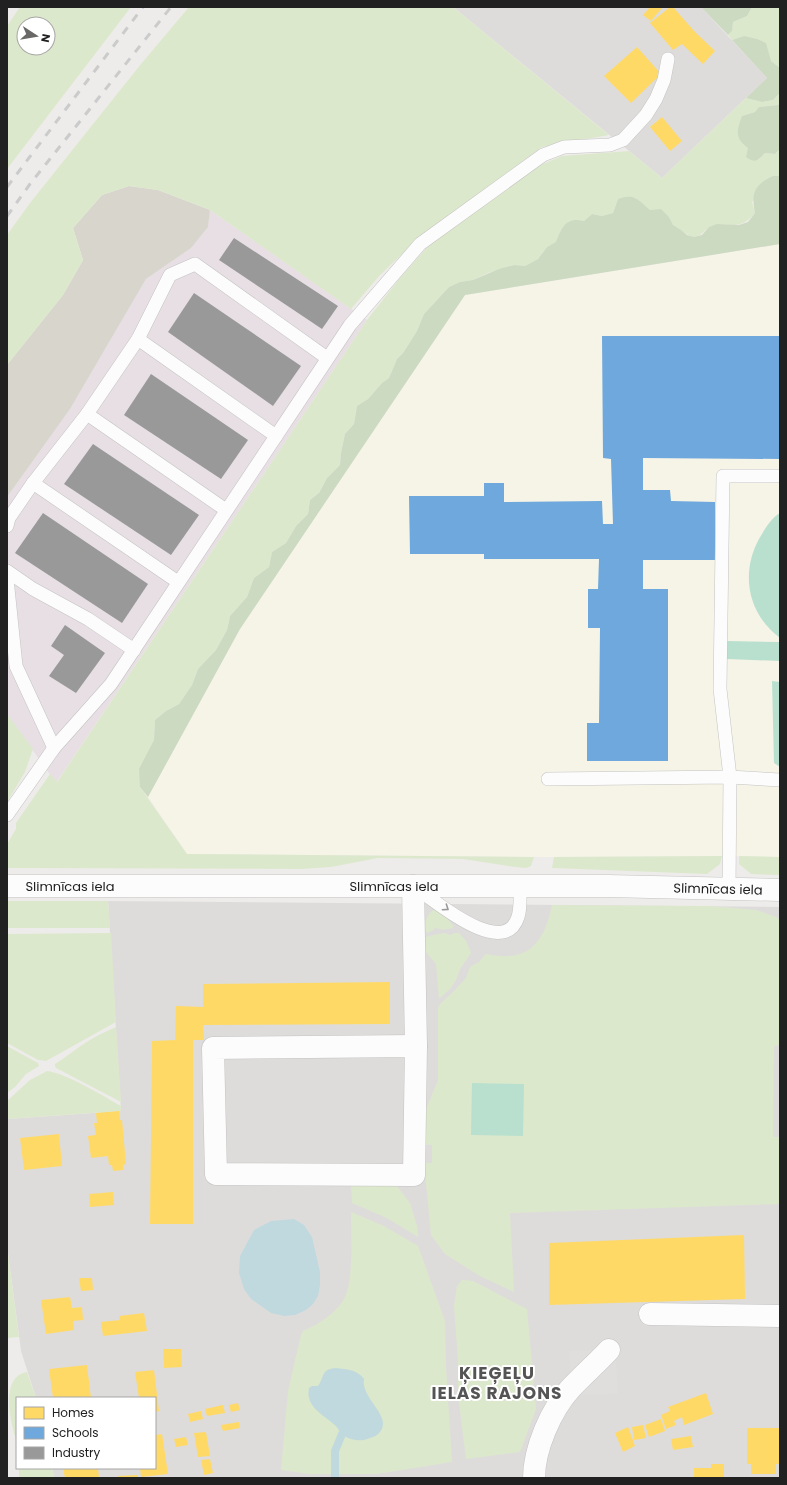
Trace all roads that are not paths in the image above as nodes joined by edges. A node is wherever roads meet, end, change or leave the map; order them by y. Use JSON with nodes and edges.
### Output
{"nodes":[{"id":1,"x":668,"y":59,"type":"dead end"},
{"id":2,"x":138,"y":339,"type":"junction"},
{"id":3,"x":327,"y":358,"type":"junction"},
{"id":4,"x":87,"y":414,"type":"junction"},
{"id":5,"x":276,"y":436,"type":"junction"},
{"id":6,"x":780,"y":476,"type":"edge"},
{"id":7,"x":34,"y":483,"type":"junction"},
{"id":8,"x":226,"y":510,"type":"junction"},
{"id":9,"x":7,"y":526,"type":"edge"},
{"id":10,"x":7,"y":571,"type":"edge"},
{"id":11,"x":7,"y":579,"type":"edge"},
{"id":12,"x":178,"y":582,"type":"junction"},
{"id":13,"x":134,"y":650,"type":"junction"},
{"id":14,"x":54,"y":748,"type":"junction"},
{"id":15,"x":730,"y":777,"type":"junction"},
{"id":16,"x":548,"y":779,"type":"dead end"},
{"id":17,"x":780,"y":780,"type":"edge"},
{"id":18,"x":7,"y":815,"type":"edge"},
{"id":19,"x":7,"y":886,"type":"edge"},
{"id":20,"x":413,"y":886,"type":"junction"},
{"id":21,"x":520,"y":886,"type":"junction"},
{"id":22,"x":729,"y":889,"type":"junction"},
{"id":23,"x":780,"y":890,"type":"edge"},
{"id":24,"x":416,"y":1046,"type":"junction"},
{"id":25,"x":650,"y":1314,"type":"dead end"},
{"id":26,"x":780,"y":1316,"type":"edge"},
{"id":27,"x":609,"y":1350,"type":"dead end"},
{"id":28,"x":534,"y":1478,"type":"edge"}],
"edges":[{"from":1,"to":3,"type":"lane"},
{"from":2,"to":3,"type":"lane"},
{"from":2,"to":4,"type":"lane"},
{"from":2,"to":5,"type":"lane"},
{"from":3,"to":5,"type":"lane"},
{"from":4,"to":7,"type":"lane"},
{"from":4,"to":8,"type":"lane"},
{"from":5,"to":8,"type":"lane"},
{"from":6,"to":15,"type":"lane"},
{"from":7,"to":9,"type":"lane"},
{"from":7,"to":12,"type":"lane"},
{"from":8,"to":12,"type":"lane"},
{"from":10,"to":13,"type":"lane"},
{"from":11,"to":14,"type":"lane"},
{"from":12,"to":13,"type":"lane"},
{"from":13,"to":14,"type":"lane"},
{"from":14,"to":18,"type":"lane"},
{"from":15,"to":16,"type":"lane"},
{"from":15,"to":17,"type":"lane"},
{"from":15,"to":22,"type":"lane"},
{"from":19,"to":20,"type":"street","name":"Slimnīcas iela"},
{"from":20,"to":21,"type":"street","name":"Slimnīcas iela"},
{"from":20,"to":21,"type":"lane","one_way":true},
{"from":20,"to":24,"type":"street"},
{"from":21,"to":22,"type":"street","name":"Slimnīcas iela"},
{"from":22,"to":23,"type":"street","name":"Slimnīcas iela"},
{"from":24,"to":24,"type":"street"},
{"from":25,"to":26,"type":"street"},
{"from":27,"to":28,"type":"street"}]}
